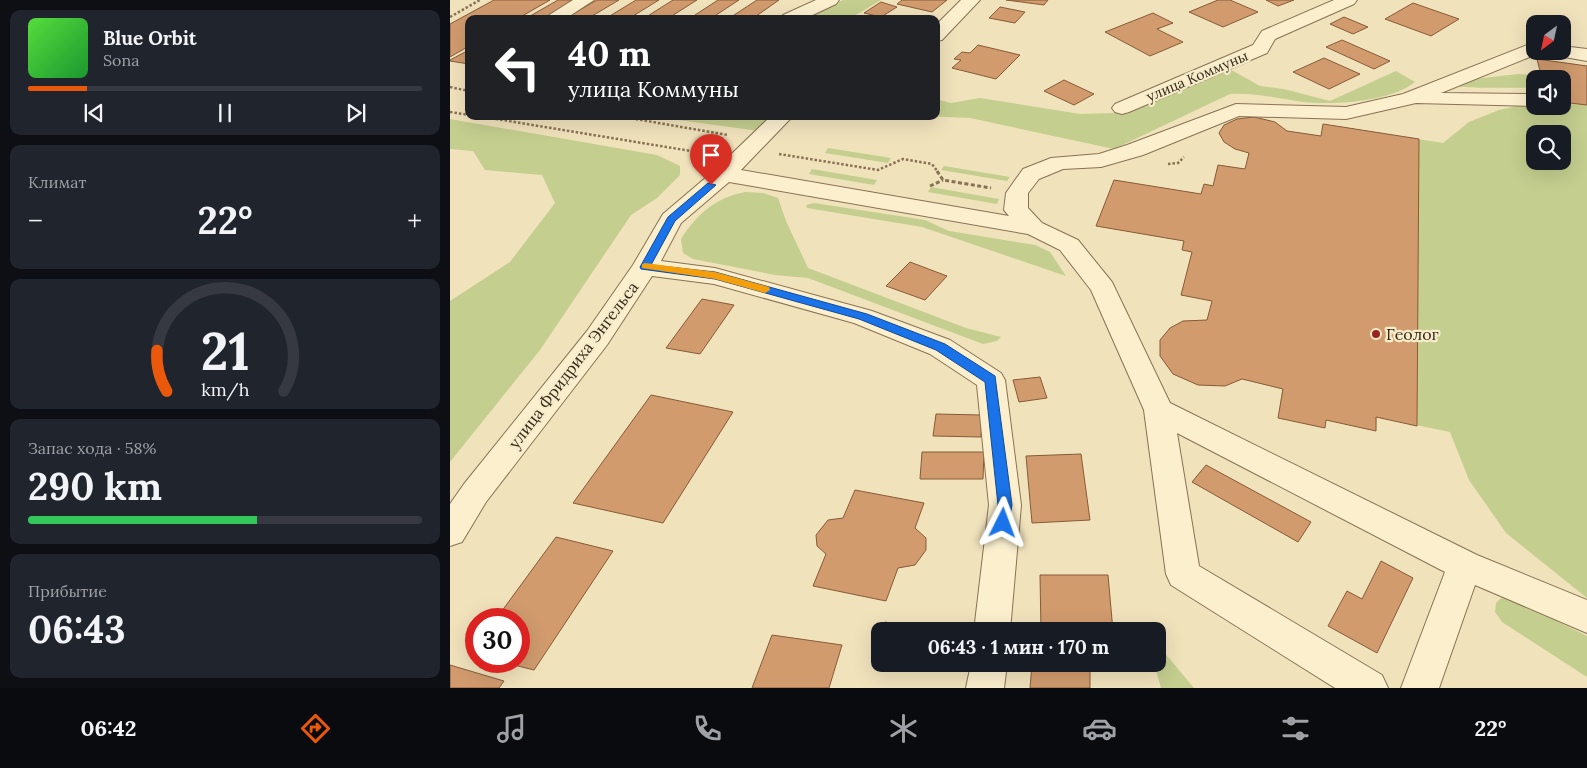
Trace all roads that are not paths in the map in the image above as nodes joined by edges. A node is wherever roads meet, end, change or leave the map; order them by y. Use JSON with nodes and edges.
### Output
{"nodes":[{"id":1,"x":585,"y":0,"type":"edge"},
{"id":2,"x":830,"y":0,"type":"edge"},
{"id":3,"x":970,"y":0,"type":"edge"},
{"id":4,"x":1348,"y":0,"type":"edge"},
{"id":5,"x":559,"y":15,"type":"edge"},
{"id":6,"x":798,"y":15,"type":"edge"},
{"id":7,"x":940,"y":32,"type":"edge"},
{"id":8,"x":1526,"y":52,"type":"edge"},
{"id":9,"x":1571,"y":53,"type":"edge"},
{"id":10,"x":1587,"y":55,"type":"edge"},
{"id":11,"x":1412,"y":98,"type":"junction"},
{"id":12,"x":1526,"y":100,"type":"edge"},
{"id":13,"x":1122,"y":108,"type":"dead end"},
{"id":14,"x":779,"y":120,"type":"edge"},
{"id":15,"x":717,"y":164,"type":"junction"},
{"id":16,"x":1034,"y":228,"type":"junction"},
{"id":17,"x":645,"y":267,"type":"junction"},
{"id":18,"x":1159,"y":410,"type":"junction"},
{"id":19,"x":450,"y":532,"type":"edge"},
{"id":20,"x":1465,"y":565,"type":"junction"},
{"id":21,"x":1587,"y":616,"type":"edge"},
{"id":22,"x":993,"y":622,"type":"edge"},
{"id":23,"x":988,"y":672,"type":"edge"},
{"id":24,"x":985,"y":688,"type":"edge"},
{"id":25,"x":1369,"y":688,"type":"edge"},
{"id":26,"x":1420,"y":688,"type":"edge"}],
"edges":[{"from":1,"to":5,"type":"street"},
{"from":2,"to":6,"type":"street"},
{"from":3,"to":7,"type":"street"},
{"from":4,"to":13,"type":"street","name":"улица Коммуны"},
{"from":8,"to":11,"type":"street"},
{"from":9,"to":10,"type":"street"},
{"from":11,"to":12,"type":"street"},
{"from":11,"to":16,"type":"street"},
{"from":14,"to":15,"type":"street","name":"улица Фридриха Энгельса"},
{"from":15,"to":16,"type":"street"},
{"from":15,"to":17,"type":"street","name":"улица Фридриха Энгельса"},
{"from":16,"to":18,"type":"street"},
{"from":17,"to":19,"type":"street","name":"улица Фридриха Энгельса"},
{"from":17,"to":22,"type":"street"},
{"from":18,"to":20,"type":"street"},
{"from":18,"to":25,"type":"street"},
{"from":20,"to":21,"type":"street"},
{"from":20,"to":26,"type":"street"},
{"from":23,"to":24,"type":"street"}]}
